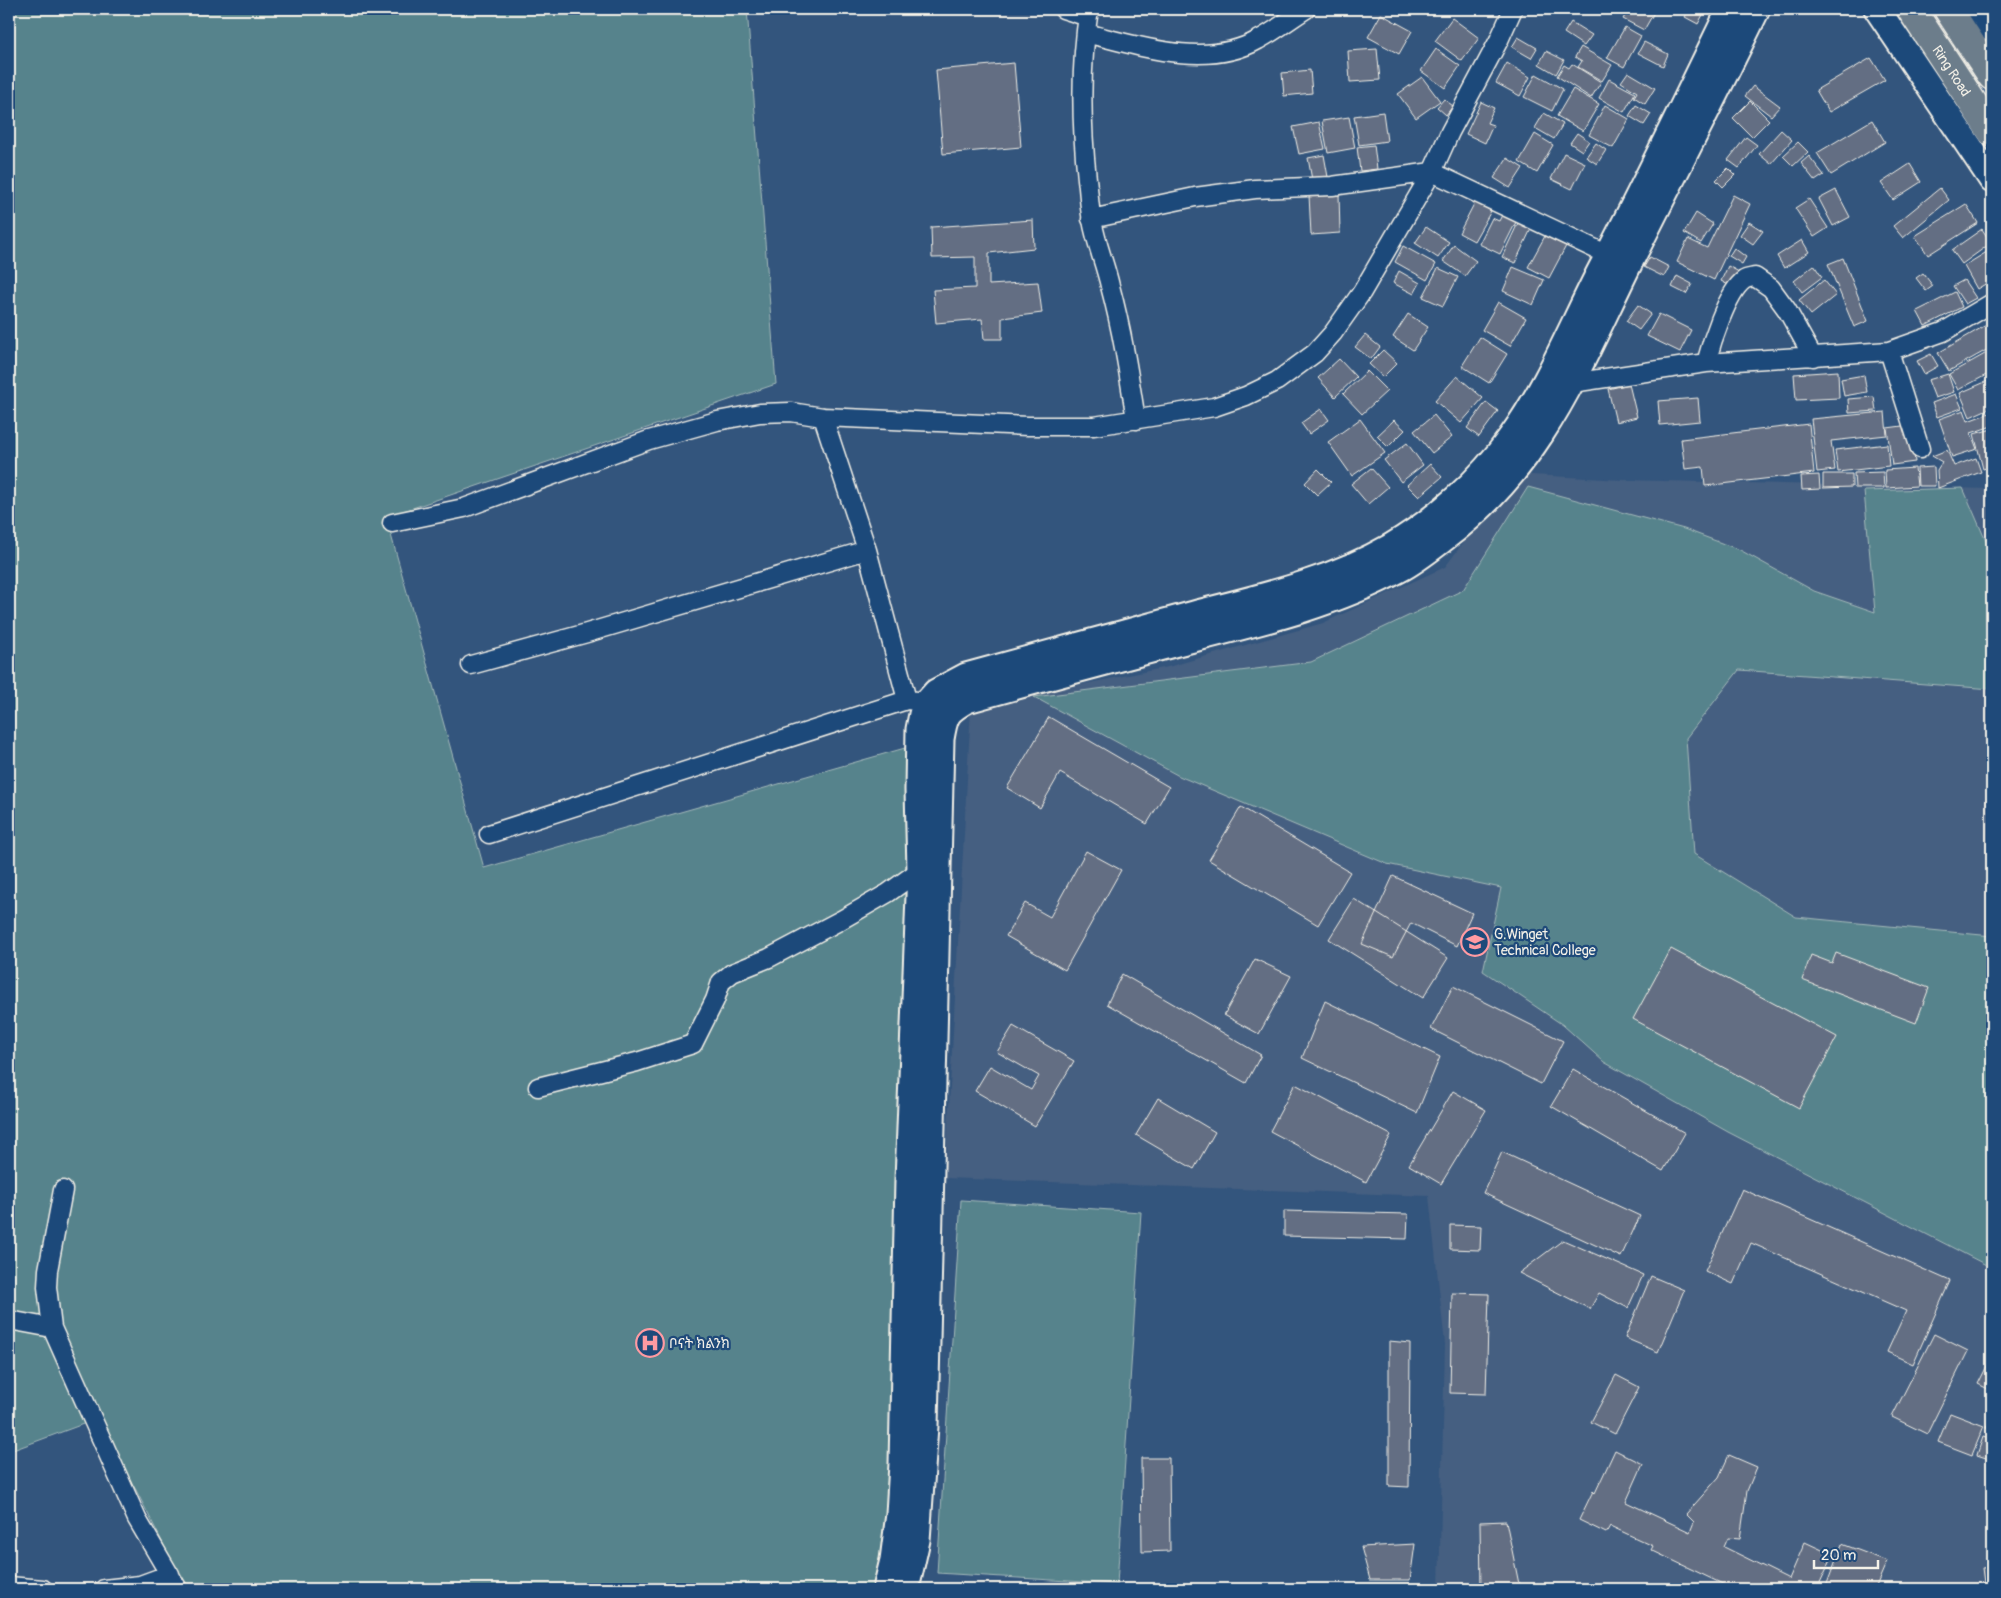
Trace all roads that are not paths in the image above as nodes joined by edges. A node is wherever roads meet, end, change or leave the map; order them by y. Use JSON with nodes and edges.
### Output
{"nodes":[{"id":1,"x":1063,"y":9,"type":"edge"},
{"id":2,"x":1306,"y":9,"type":"edge"},
{"id":3,"x":1513,"y":9,"type":"edge"},
{"id":4,"x":1730,"y":9,"type":"edge"},
{"id":5,"x":1757,"y":9,"type":"edge"},
{"id":6,"x":1876,"y":9,"type":"edge"},
{"id":7,"x":1911,"y":9,"type":"edge"},
{"id":8,"x":1948,"y":9,"type":"edge"},
{"id":9,"x":1978,"y":9,"type":"edge"},
{"id":10,"x":1088,"y":19,"type":"edge"},
{"id":11,"x":1992,"y":29,"type":"edge"},
{"id":12,"x":1992,"y":76,"type":"edge"},
{"id":13,"x":1992,"y":132,"type":"edge"},
{"id":14,"x":1432,"y":172,"type":"junction"},
{"id":15,"x":1992,"y":180,"type":"edge"},
{"id":16,"x":1092,"y":219,"type":"junction"},
{"id":17,"x":1608,"y":255,"type":"junction"},
{"id":18,"x":1992,"y":303,"type":"edge"},
{"id":19,"x":1889,"y":352,"type":"junction"},
{"id":20,"x":1813,"y":357,"type":"junction"},
{"id":21,"x":1706,"y":363,"type":"junction"},
{"id":22,"x":1545,"y":381,"type":"junction"},
{"id":23,"x":1572,"y":383,"type":"junction"},
{"id":24,"x":823,"y":417,"type":"junction"},
{"id":25,"x":1136,"y":420,"type":"junction"},
{"id":26,"x":1920,"y":449,"type":"dead end"},
{"id":27,"x":392,"y":523,"type":"dead end"},
{"id":28,"x":867,"y":550,"type":"junction"},
{"id":29,"x":471,"y":665,"type":"dead end"},
{"id":30,"x":917,"y":701,"type":"junction"},
{"id":31,"x":489,"y":834,"type":"dead end"},
{"id":32,"x":920,"y":870,"type":"junction"},
{"id":33,"x":538,"y":1087,"type":"dead end"},
{"id":34,"x":62,"y":1190,"type":"dead end"},
{"id":35,"x":9,"y":1320,"type":"edge"},
{"id":36,"x":52,"y":1328,"type":"junction"},
{"id":37,"x":174,"y":1582,"type":"edge"},
{"id":38,"x":9,"y":1586,"type":"edge"},
{"id":39,"x":43,"y":1589,"type":"edge"},
{"id":40,"x":104,"y":1589,"type":"edge"},
{"id":41,"x":886,"y":1589,"type":"edge"},
{"id":42,"x":906,"y":1589,"type":"edge"}],
"edges":[{"from":1,"to":10,"type":"street"},
{"from":2,"to":10,"type":"street"},
{"from":3,"to":14,"type":"street"},
{"from":4,"to":17,"type":"main road"},
{"from":5,"to":23,"type":"main road"},
{"from":6,"to":15,"type":"main road"},
{"from":7,"to":13,"type":"highway","name":"Ring Road"},
{"from":8,"to":12,"type":"highway"},
{"from":9,"to":11,"type":"main road"},
{"from":10,"to":16,"type":"street"},
{"from":14,"to":16,"type":"street"},
{"from":14,"to":17,"type":"street"},
{"from":14,"to":25,"type":"street"},
{"from":16,"to":25,"type":"street"},
{"from":17,"to":22,"type":"main road"},
{"from":18,"to":19,"type":"street"},
{"from":19,"to":20,"type":"street"},
{"from":19,"to":26,"type":"street"},
{"from":20,"to":21,"type":"street"},
{"from":20,"to":21,"type":"street"},
{"from":21,"to":23,"type":"street"},
{"from":22,"to":23,"type":"street"},
{"from":22,"to":30,"type":"main road"},
{"from":23,"to":42,"type":"main road"},
{"from":24,"to":25,"type":"street"},
{"from":24,"to":27,"type":"street"},
{"from":24,"to":28,"type":"street"},
{"from":28,"to":29,"type":"street"},
{"from":28,"to":30,"type":"street"},
{"from":30,"to":31,"type":"street"},
{"from":30,"to":32,"type":"main road"},
{"from":32,"to":33,"type":"street"},
{"from":32,"to":41,"type":"main road"},
{"from":34,"to":36,"type":"street"},
{"from":35,"to":36,"type":"street"},
{"from":36,"to":37,"type":"street"},
{"from":37,"to":40,"type":"street"},
{"from":38,"to":39,"type":"street"}]}
